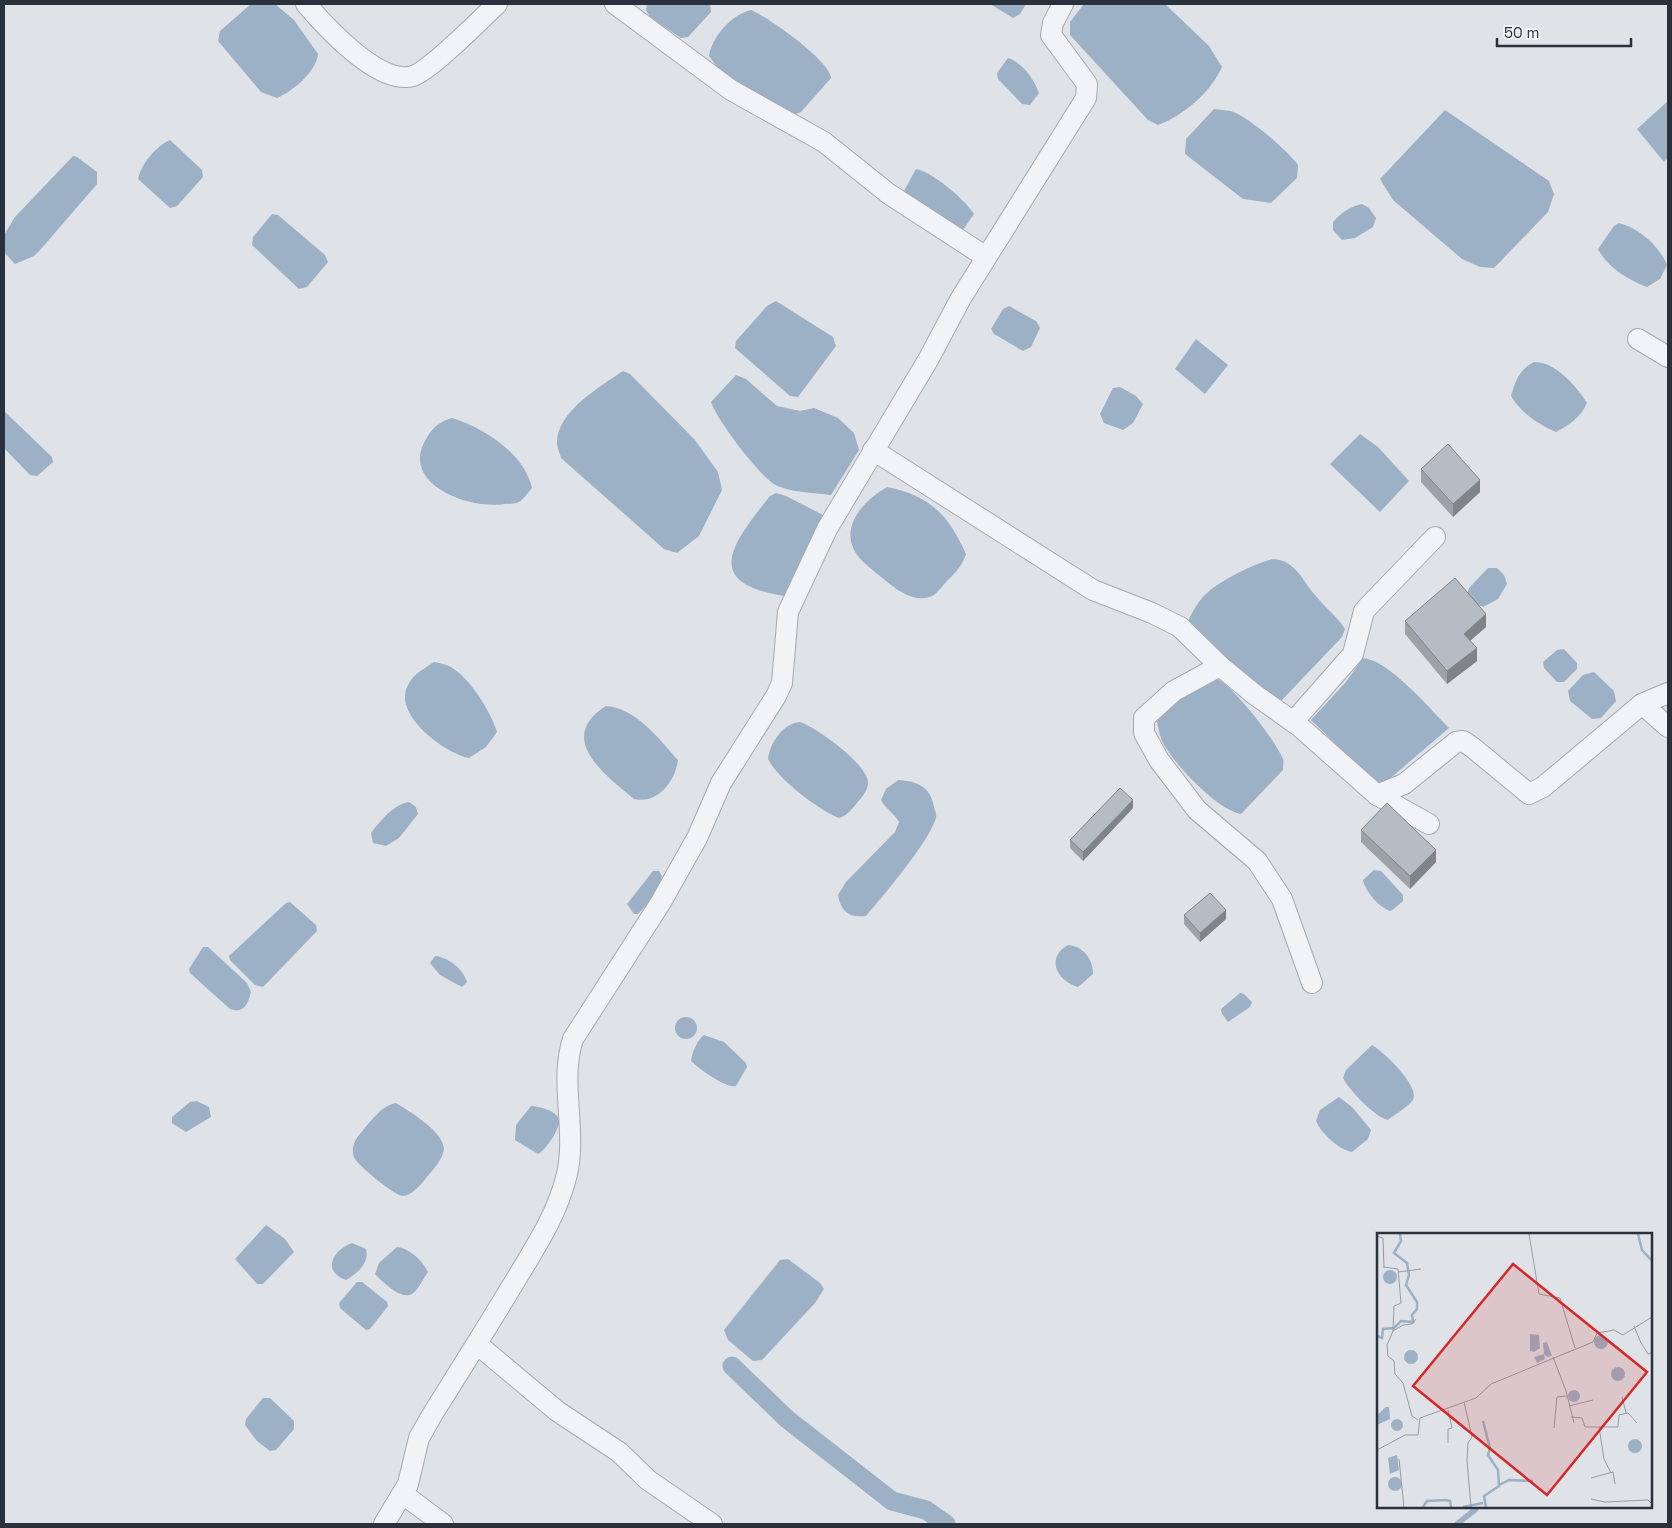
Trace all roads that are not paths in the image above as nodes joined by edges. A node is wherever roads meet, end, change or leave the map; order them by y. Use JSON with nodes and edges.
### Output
{"nodes":[{"id":1,"x":306,"y":4,"type":"edge"},
{"id":2,"x":497,"y":4,"type":"edge"},
{"id":3,"x":615,"y":4,"type":"edge"},
{"id":4,"x":1063,"y":4,"type":"edge"},
{"id":5,"x":986,"y":258,"type":"junction"},
{"id":6,"x":1638,"y":339,"type":"dead end"},
{"id":7,"x":1668,"y":357,"type":"edge"},
{"id":8,"x":873,"y":450,"type":"junction"},
{"id":9,"x":1435,"y":537,"type":"dead end"},
{"id":10,"x":1220,"y":666,"type":"junction"},
{"id":11,"x":1668,"y":693,"type":"edge"},
{"id":12,"x":1642,"y":704,"type":"junction"},
{"id":13,"x":1293,"y":722,"type":"junction"},
{"id":14,"x":1668,"y":727,"type":"edge"},
{"id":15,"x":1377,"y":795,"type":"junction"},
{"id":16,"x":1429,"y":824,"type":"dead end"},
{"id":17,"x":1312,"y":983,"type":"dead end"},
{"id":18,"x":477,"y":1344,"type":"junction"},
{"id":19,"x":403,"y":1494,"type":"junction"},
{"id":20,"x":384,"y":1524,"type":"edge"},
{"id":21,"x":443,"y":1524,"type":"edge"},
{"id":22,"x":712,"y":1524,"type":"edge"}],
"edges":[{"from":1,"to":2,"type":"street"},
{"from":3,"to":5,"type":"street"},
{"from":4,"to":5,"type":"street"},
{"from":5,"to":8,"type":"street"},
{"from":6,"to":7,"type":"street"},
{"from":8,"to":10,"type":"street"},
{"from":8,"to":18,"type":"street"},
{"from":9,"to":13,"type":"street"},
{"from":10,"to":13,"type":"street"},
{"from":10,"to":17,"type":"street"},
{"from":11,"to":12,"type":"street"},
{"from":12,"to":14,"type":"street"},
{"from":12,"to":15,"type":"street"},
{"from":13,"to":15,"type":"street"},
{"from":15,"to":16,"type":"street"},
{"from":18,"to":19,"type":"street"},
{"from":18,"to":22,"type":"street"},
{"from":19,"to":20,"type":"street"},
{"from":19,"to":21,"type":"street"}]}
